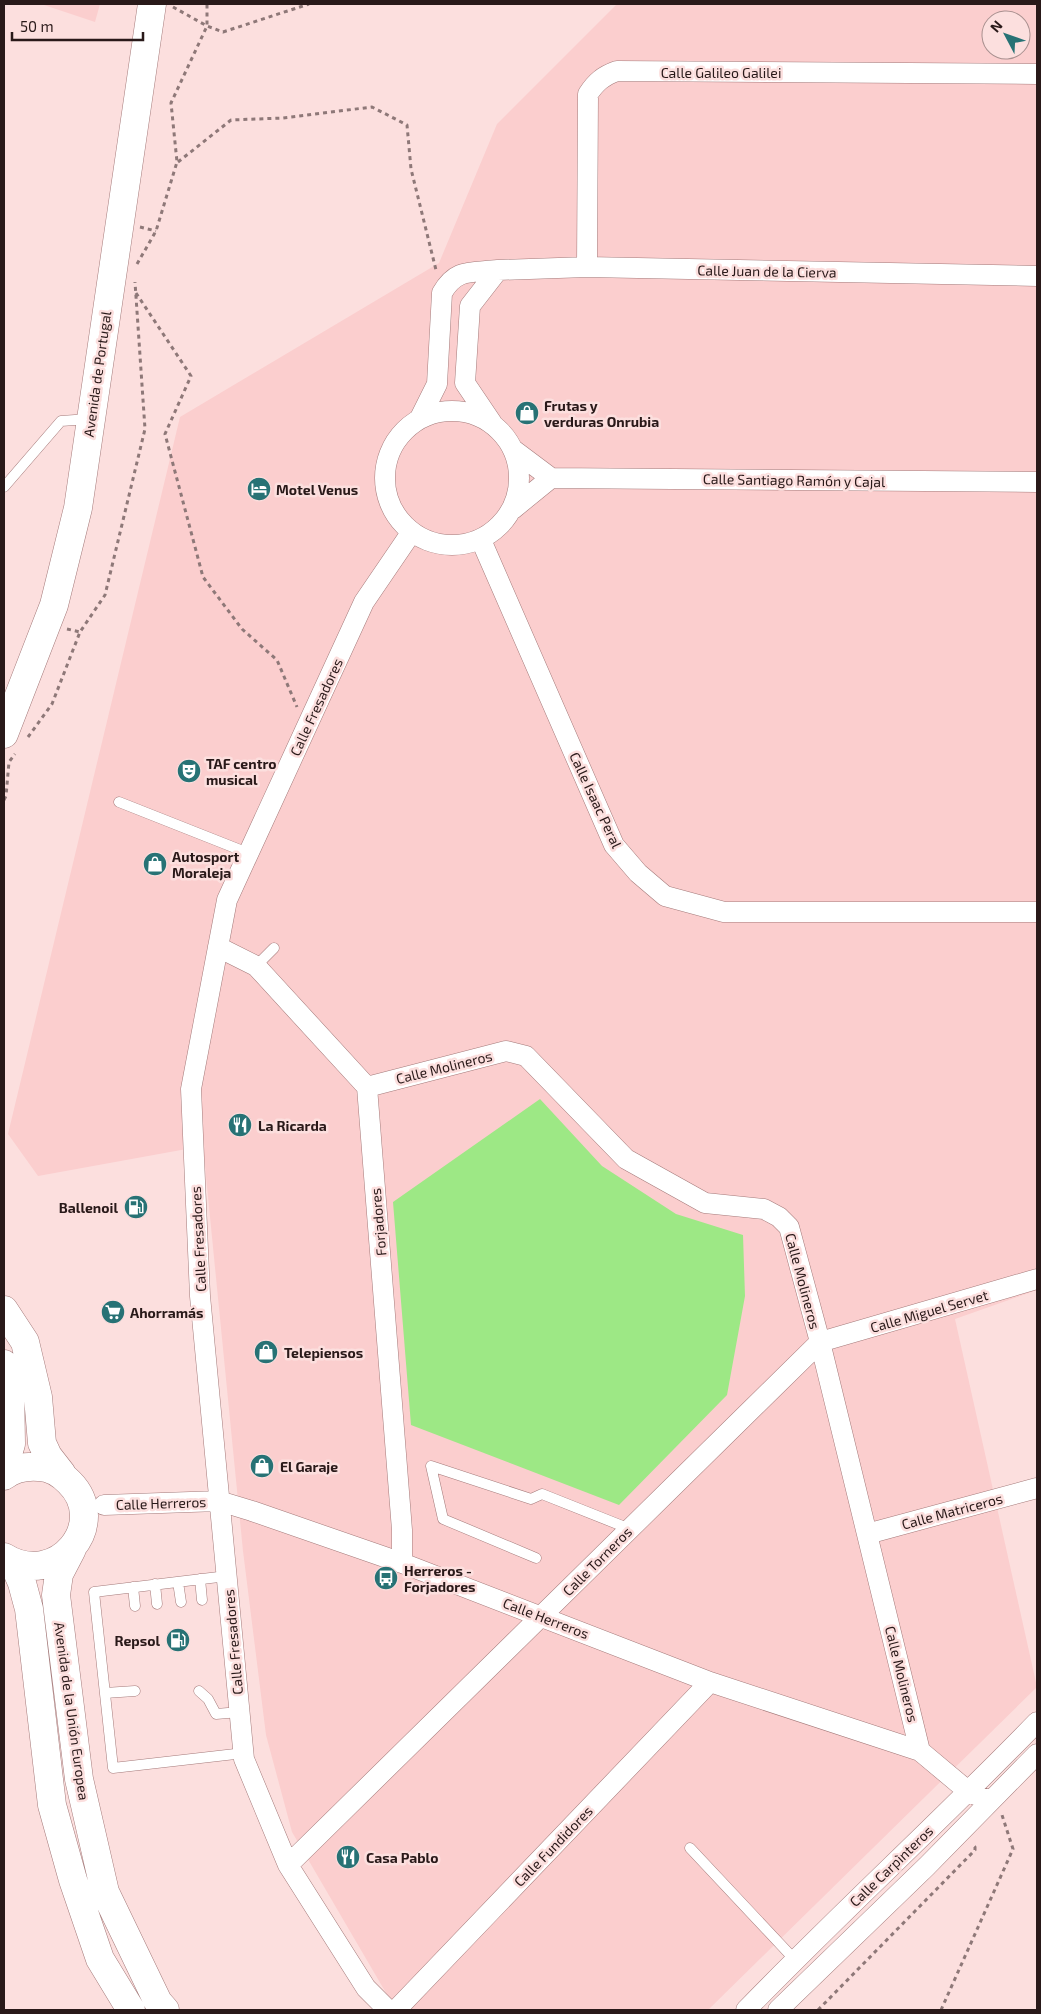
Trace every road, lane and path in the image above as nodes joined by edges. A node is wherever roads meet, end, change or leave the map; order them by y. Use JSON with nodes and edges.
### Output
{"nodes":[{"id":1,"x":152,"y":4,"type":"edge"},
{"id":2,"x":168,"y":4,"type":"edge"},
{"id":3,"x":207,"y":4,"type":"edge"},
{"id":4,"x":308,"y":4,"type":"edge"},
{"id":5,"x":207,"y":26,"type":"junction"},
{"id":6,"x":1037,"y":74,"type":"edge"},
{"id":7,"x":177,"y":162,"type":"junction"},
{"id":8,"x":587,"y":268,"type":"junction"},
{"id":9,"x":134,"y":269,"type":"dead end"},
{"id":10,"x":498,"y":270,"type":"junction"},
{"id":11,"x":1037,"y":276,"type":"edge"},
{"id":12,"x":135,"y":277,"type":"dead end"},
{"id":13,"x":136,"y":292,"type":"junction"},
{"id":14,"x":442,"y":293,"type":"junction"},
{"id":15,"x":420,"y":418,"type":"junction"},
{"id":16,"x":92,"y":419,"type":"junction"},
{"id":17,"x":492,"y":423,"type":"junction"},
{"id":18,"x":515,"y":450,"type":"junction"},
{"id":19,"x":551,"y":478,"type":"junction"},
{"id":20,"x":1037,"y":482,"type":"edge"},
{"id":21,"x":4,"y":487,"type":"edge"},
{"id":22,"x":513,"y":508,"type":"junction"},
{"id":23,"x":411,"y":533,"type":"junction"},
{"id":24,"x":481,"y":540,"type":"junction"},
{"id":25,"x":306,"y":728,"type":"junction"},
{"id":26,"x":16,"y":741,"type":"edge"},
{"id":27,"x":4,"y":800,"type":"edge"},
{"id":28,"x":119,"y":802,"type":"dead end"},
{"id":29,"x":248,"y":852,"type":"junction"},
{"id":30,"x":1037,"y":912,"type":"edge"},
{"id":31,"x":218,"y":947,"type":"junction"},
{"id":32,"x":274,"y":948,"type":"dead end"},
{"id":33,"x":256,"y":966,"type":"junction"},
{"id":34,"x":367,"y":1087,"type":"junction"},
{"id":35,"x":1037,"y":1279,"type":"edge"},
{"id":36,"x":4,"y":1310,"type":"edge"},
{"id":37,"x":820,"y":1342,"type":"junction"},
{"id":38,"x":4,"y":1364,"type":"edge"},
{"id":39,"x":4,"y":1468,"type":"edge"},
{"id":40,"x":4,"y":1476,"type":"edge"},
{"id":41,"x":68,"y":1481,"type":"junction"},
{"id":42,"x":1037,"y":1488,"type":"edge"},
{"id":43,"x":219,"y":1501,"type":"junction"},
{"id":44,"x":104,"y":1505,"type":"junction"},
{"id":45,"x":630,"y":1529,"type":"junction"},
{"id":46,"x":867,"y":1534,"type":"junction"},
{"id":47,"x":76,"y":1541,"type":"junction"},
{"id":48,"x":536,"y":1558,"type":"dead end"},
{"id":49,"x":8,"y":1559,"type":"edge"},
{"id":50,"x":402,"y":1563,"type":"junction"},
{"id":51,"x":227,"y":1576,"type":"junction"},
{"id":52,"x":200,"y":1580,"type":"junction"},
{"id":53,"x":178,"y":1582,"type":"junction"},
{"id":54,"x":155,"y":1584,"type":"junction"},
{"id":55,"x":133,"y":1587,"type":"junction"},
{"id":56,"x":202,"y":1600,"type":"dead end"},
{"id":57,"x":180,"y":1602,"type":"dead end"},
{"id":58,"x":158,"y":1604,"type":"dead end"},
{"id":59,"x":135,"y":1606,"type":"dead end"},
{"id":60,"x":541,"y":1616,"type":"junction"},
{"id":61,"x":710,"y":1682,"type":"junction"},
{"id":62,"x":135,"y":1691,"type":"dead end"},
{"id":63,"x":199,"y":1692,"type":"dead end"},
{"id":64,"x":105,"y":1693,"type":"junction"},
{"id":65,"x":240,"y":1712,"type":"junction"},
{"id":66,"x":1037,"y":1722,"type":"edge"},
{"id":67,"x":920,"y":1751,"type":"junction"},
{"id":68,"x":244,"y":1753,"type":"junction"},
{"id":69,"x":1037,"y":1754,"type":"edge"},
{"id":70,"x":969,"y":1792,"type":"junction"},
{"id":71,"x":990,"y":1801,"type":"junction"},
{"id":72,"x":690,"y":1848,"type":"dead end"},
{"id":73,"x":288,"y":1866,"type":"junction"},
{"id":74,"x":795,"y":1960,"type":"junction"},
{"id":75,"x":130,"y":2010,"type":"edge"},
{"id":76,"x":164,"y":2010,"type":"edge"},
{"id":77,"x":388,"y":2010,"type":"edge"},
{"id":78,"x":396,"y":2010,"type":"edge"},
{"id":79,"x":746,"y":2010,"type":"edge"},
{"id":80,"x":778,"y":2010,"type":"edge"},
{"id":81,"x":941,"y":2010,"type":"edge"}],
"edges":[{"from":1,"to":16,"type":"main road","name":"Avenida de Portugal"},
{"from":2,"to":5,"type":"path"},
{"from":3,"to":5,"type":"path"},
{"from":4,"to":5,"type":"path"},
{"from":5,"to":7,"type":"path"},
{"from":6,"to":8,"type":"street","name":"Calle Galileo Galilei"},
{"from":7,"to":9,"type":"path"},
{"from":7,"to":14,"type":"path"},
{"from":8,"to":10,"type":"street","name":"Calle Juan de la Cierva"},
{"from":8,"to":11,"type":"street","name":"Calle Juan de la Cierva"},
{"from":10,"to":14,"type":"street"},
{"from":10,"to":17,"type":"street"},
{"from":12,"to":13,"type":"path"},
{"from":13,"to":25,"type":"path"},
{"from":13,"to":26,"type":"path"},
{"from":14,"to":15,"type":"street"},
{"from":15,"to":17,"type":"street"},
{"from":15,"to":23,"type":"street"},
{"from":16,"to":21,"type":"lane"},
{"from":16,"to":26,"type":"main road","name":"Avenida de Portugal"},
{"from":17,"to":18,"type":"street"},
{"from":18,"to":19,"type":"street"},
{"from":18,"to":22,"type":"street"},
{"from":19,"to":20,"type":"street","name":"Calle Santiago Ramón y Cajal"},
{"from":19,"to":22,"type":"street"},
{"from":22,"to":24,"type":"street"},
{"from":23,"to":24,"type":"street"},
{"from":23,"to":25,"type":"street","name":"Calle Fresadores"},
{"from":24,"to":30,"type":"street","name":"Calle Isaac Peral"},
{"from":25,"to":29,"type":"street","name":"Calle Fresadores"},
{"from":26,"to":27,"type":"path"},
{"from":28,"to":29,"type":"lane"},
{"from":29,"to":31,"type":"street","name":"Calle Fresadores"},
{"from":31,"to":33,"type":"street"},
{"from":31,"to":43,"type":"street","name":"Calle Fresadores"},
{"from":32,"to":33,"type":"lane"},
{"from":33,"to":34,"type":"street"},
{"from":34,"to":37,"type":"street","name":"Calle Molineros"},
{"from":34,"to":50,"type":"street","name":"Forjadores"},
{"from":35,"to":37,"type":"street","name":"Calle Miguel Servet"},
{"from":36,"to":41,"type":"main road"},
{"from":37,"to":45,"type":"street","name":"Calle Torneros"},
{"from":37,"to":46,"type":"street","name":"Calle Molineros"},
{"from":38,"to":39,"type":"main road"},
{"from":40,"to":41,"type":"main road"},
{"from":41,"to":44,"type":"street"},
{"from":41,"to":47,"type":"main road"},
{"from":42,"to":46,"type":"street","name":"Calle Matriceros"},
{"from":43,"to":44,"type":"street","name":"Calle Herreros"},
{"from":43,"to":50,"type":"street","name":"Calle Herreros"},
{"from":43,"to":51,"type":"street","name":"Calle Fresadores"},
{"from":44,"to":47,"type":"street"},
{"from":45,"to":48,"type":"lane"},
{"from":45,"to":60,"type":"street","name":"Calle Torneros"},
{"from":46,"to":67,"type":"street","name":"Calle Molineros"},
{"from":47,"to":49,"type":"main road"},
{"from":47,"to":76,"type":"main road","name":"Avenida de la Unión Europea"},
{"from":49,"to":75,"type":"main road","name":"Avenida de la Unión Europea"},
{"from":50,"to":60,"type":"street","name":"Calle Herreros"},
{"from":51,"to":52,"type":"lane"},
{"from":51,"to":65,"type":"street","name":"Calle Fresadores"},
{"from":52,"to":53,"type":"lane"},
{"from":52,"to":56,"type":"lane"},
{"from":53,"to":54,"type":"lane"},
{"from":53,"to":57,"type":"lane"},
{"from":54,"to":55,"type":"lane"},
{"from":54,"to":58,"type":"lane"},
{"from":55,"to":59,"type":"lane"},
{"from":55,"to":64,"type":"lane"},
{"from":60,"to":61,"type":"street","name":"Calle Herreros"},
{"from":60,"to":73,"type":"street","name":"Calle Torneros"},
{"from":61,"to":67,"type":"street","name":"Calle Herreros"},
{"from":61,"to":78,"type":"street","name":"Calle Fundidores"},
{"from":62,"to":64,"type":"lane"},
{"from":63,"to":65,"type":"lane"},
{"from":64,"to":68,"type":"lane"},
{"from":65,"to":68,"type":"street","name":"Calle Fresadores"},
{"from":66,"to":70,"type":"street","name":"Calle Carpìnteros"},
{"from":67,"to":70,"type":"street","name":"Calle Herreros"},
{"from":68,"to":73,"type":"street","name":"Calle Fresadores"},
{"from":69,"to":71,"type":"street","name":"Calle Carpìnteros"},
{"from":70,"to":71,"type":"street","name":"Calle Herreros"},
{"from":70,"to":74,"type":"street","name":"Calle Carpìnteros"},
{"from":71,"to":80,"type":"street","name":"Calle Carpìnteros"},
{"from":71,"to":81,"type":"path"},
{"from":72,"to":74,"type":"lane"},
{"from":73,"to":77,"type":"street","name":"Calle Fresadores"},
{"from":74,"to":79,"type":"street","name":"Calle Carpìnteros"}]}
